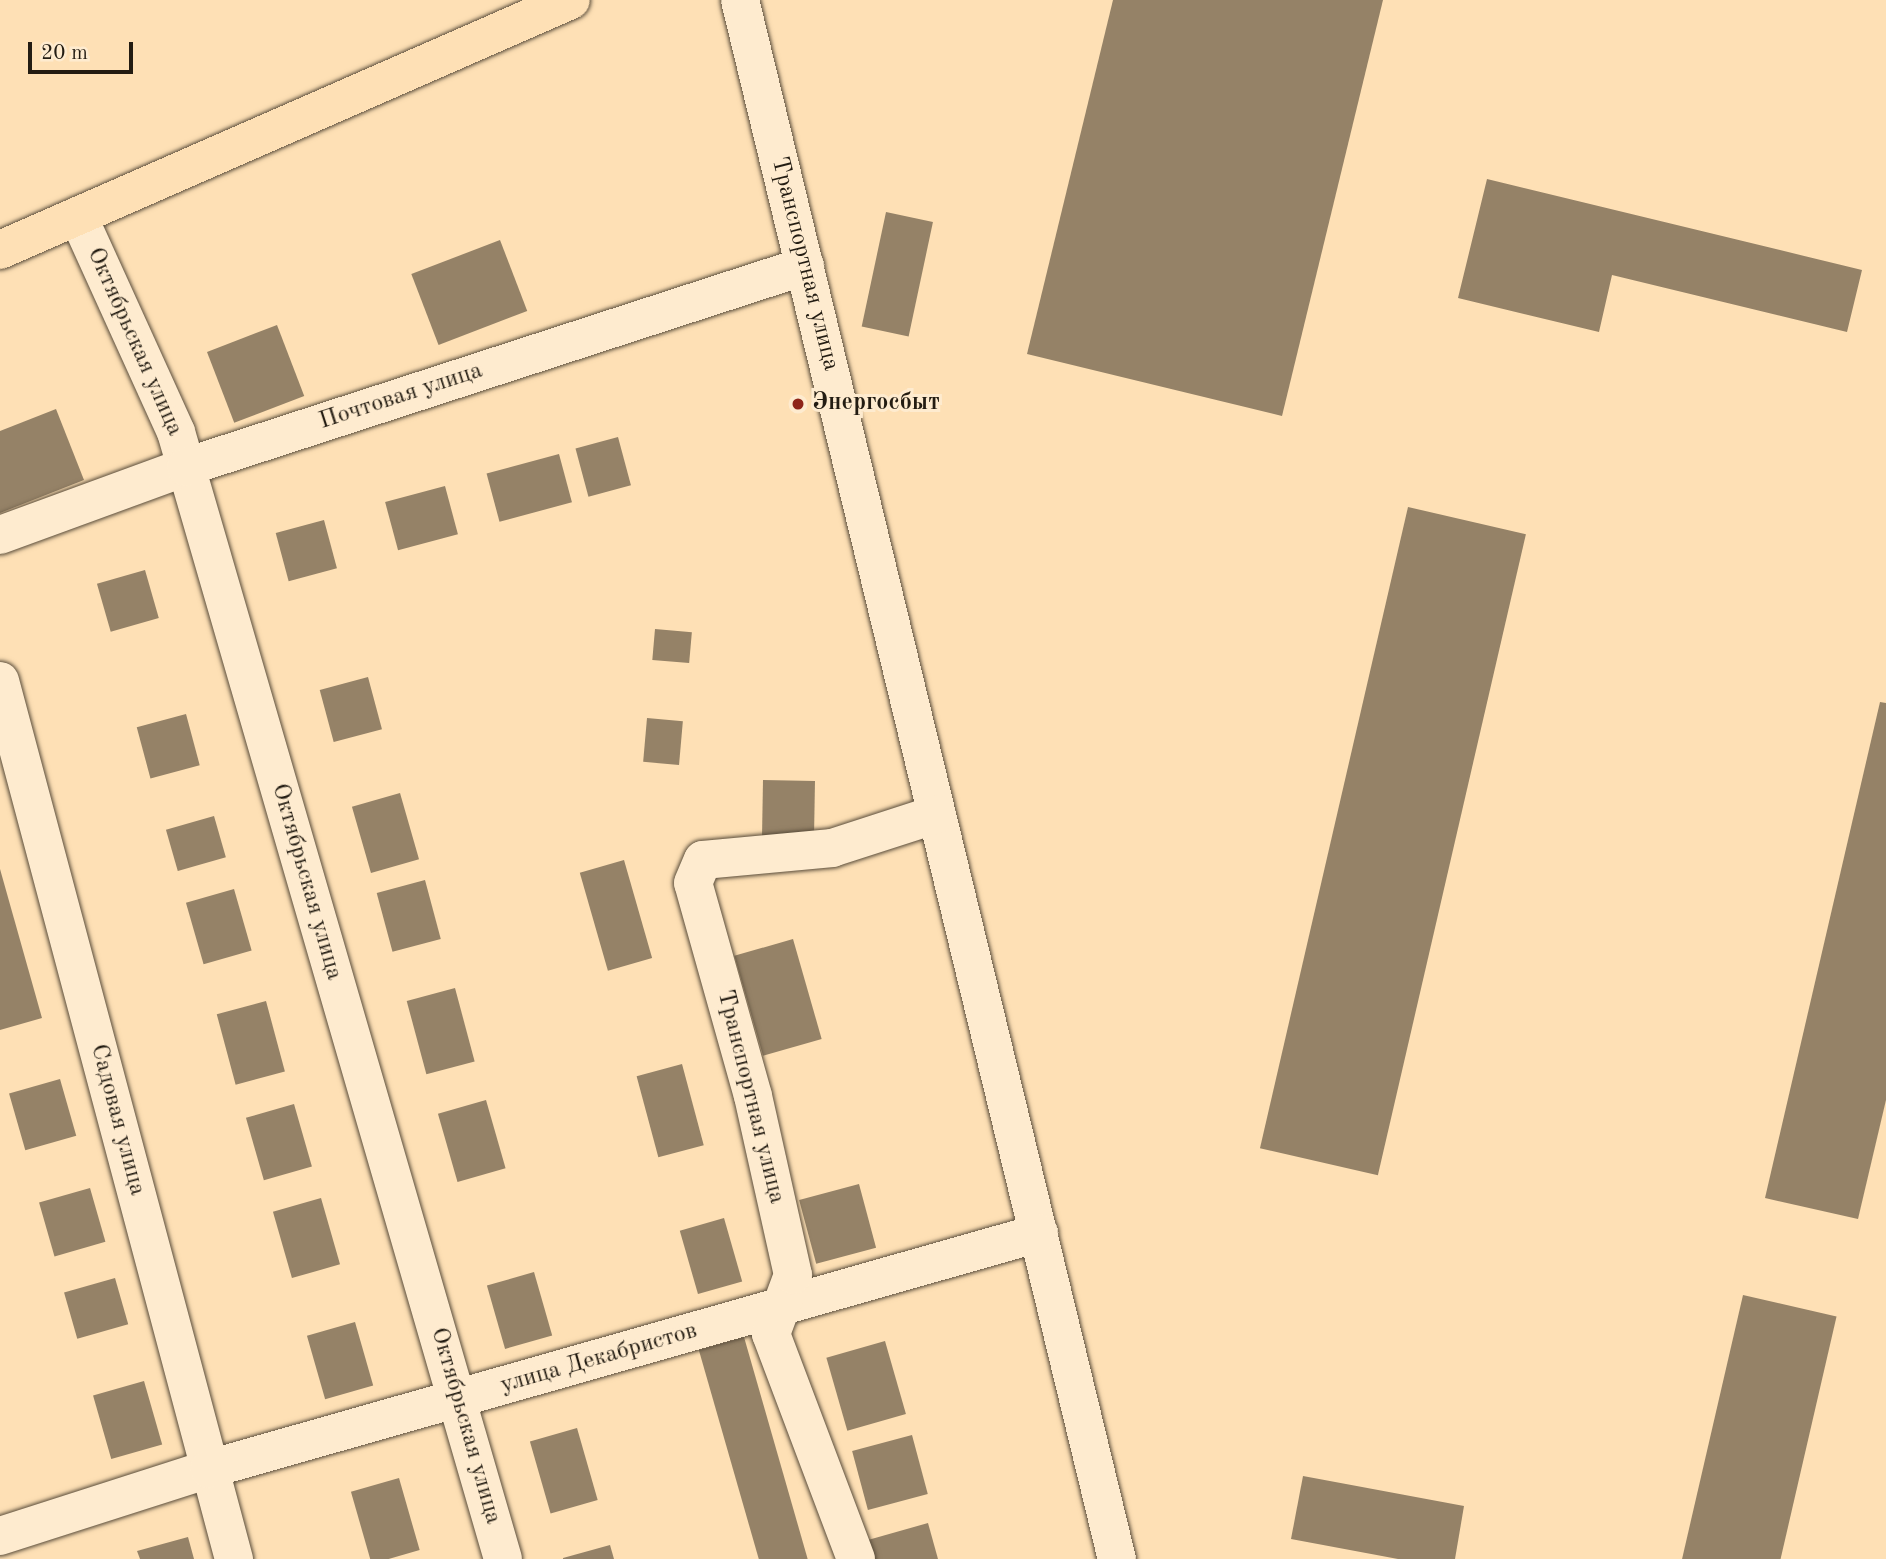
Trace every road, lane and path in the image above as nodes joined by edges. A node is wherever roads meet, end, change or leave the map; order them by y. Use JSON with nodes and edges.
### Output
{"nodes":[{"id":1,"x":571,"y":0,"type":"edge"},
{"id":2,"x":740,"y":0,"type":"edge"},
{"id":3,"x":78,"y":216,"type":"junction"},
{"id":4,"x":0,"y":250,"type":"edge"},
{"id":5,"x":805,"y":266,"type":"junction"},
{"id":6,"x":186,"y":467,"type":"junction"},
{"id":7,"x":0,"y":535,"type":"edge"},
{"id":8,"x":0,"y":681,"type":"edge"},
{"id":9,"x":937,"y":814,"type":"junction"},
{"id":10,"x":1038,"y":1233,"type":"junction"},
{"id":11,"x":782,"y":1306,"type":"junction"},
{"id":12,"x":457,"y":1400,"type":"junction"},
{"id":13,"x":209,"y":1469,"type":"junction"},
{"id":14,"x":0,"y":1536,"type":"edge"},
{"id":15,"x":234,"y":1559,"type":"edge"},
{"id":16,"x":503,"y":1559,"type":"edge"},
{"id":17,"x":856,"y":1559,"type":"edge"},
{"id":18,"x":1117,"y":1559,"type":"edge"}],
"edges":[{"from":1,"to":3,"type":"main road"},
{"from":2,"to":5,"type":"street","name":"Транспортная улица"},
{"from":3,"to":4,"type":"main road"},
{"from":3,"to":6,"type":"street","name":"Октябрьская улица"},
{"from":5,"to":6,"type":"street","name":"Почтовая улица"},
{"from":5,"to":9,"type":"street","name":"Транспортная улица"},
{"from":6,"to":7,"type":"street","name":"Почтовая улица"},
{"from":6,"to":12,"type":"street","name":"Октябрьская улица"},
{"from":8,"to":13,"type":"street","name":"Садовая улица"},
{"from":9,"to":10,"type":"street","name":"Транспортная улица"},
{"from":9,"to":11,"type":"street","name":"Транспортная улица"},
{"from":10,"to":11,"type":"street","name":"улица Декабристов"},
{"from":10,"to":18,"type":"street","name":"Транспортная улица"},
{"from":11,"to":12,"type":"street","name":"улица Декабристов"},
{"from":11,"to":17,"type":"street","name":"Транспортная улица"},
{"from":12,"to":13,"type":"street","name":"улица Декабристов"},
{"from":12,"to":16,"type":"street","name":"Октябрьская улица"},
{"from":13,"to":14,"type":"street","name":"улица Декабристов"},
{"from":13,"to":15,"type":"street","name":"Садовая улица"}]}
